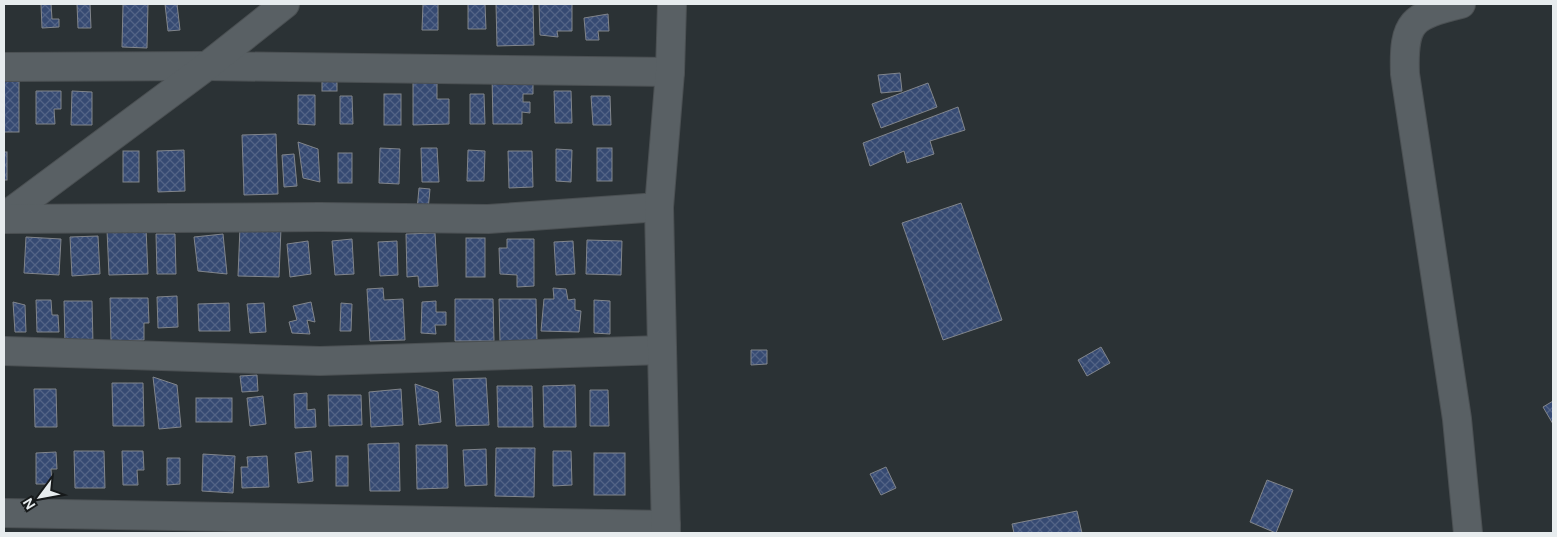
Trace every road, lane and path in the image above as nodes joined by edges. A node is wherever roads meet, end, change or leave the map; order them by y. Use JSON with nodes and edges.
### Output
{"nodes":[{"id":1,"x":285,"y":4,"type":"edge"},
{"id":2,"x":672,"y":4,"type":"edge"},
{"id":3,"x":1461,"y":4,"type":"edge"},
{"id":4,"x":207,"y":66,"type":"junction"},
{"id":5,"x":4,"y":67,"type":"edge"},
{"id":6,"x":670,"y":72,"type":"junction"},
{"id":7,"x":659,"y":207,"type":"junction"},
{"id":8,"x":4,"y":218,"type":"edge"},
{"id":9,"x":662,"y":350,"type":"junction"},
{"id":10,"x":4,"y":351,"type":"edge"},
{"id":11,"x":4,"y":515,"type":"edge"},
{"id":12,"x":666,"y":529,"type":"edge"},
{"id":13,"x":25,"y":533,"type":"edge"},
{"id":14,"x":1468,"y":533,"type":"edge"}],
"edges":[{"from":1,"to":4,"type":"street"},
{"from":2,"to":6,"type":"street"},
{"from":3,"to":14,"type":"street"},
{"from":4,"to":5,"type":"street"},
{"from":4,"to":6,"type":"street"},
{"from":4,"to":8,"type":"street"},
{"from":6,"to":7,"type":"street"},
{"from":7,"to":8,"type":"street"},
{"from":7,"to":9,"type":"street"},
{"from":9,"to":10,"type":"street"},
{"from":9,"to":12,"type":"street"},
{"from":11,"to":12,"type":"street"},
{"from":11,"to":13,"type":"street"}]}
